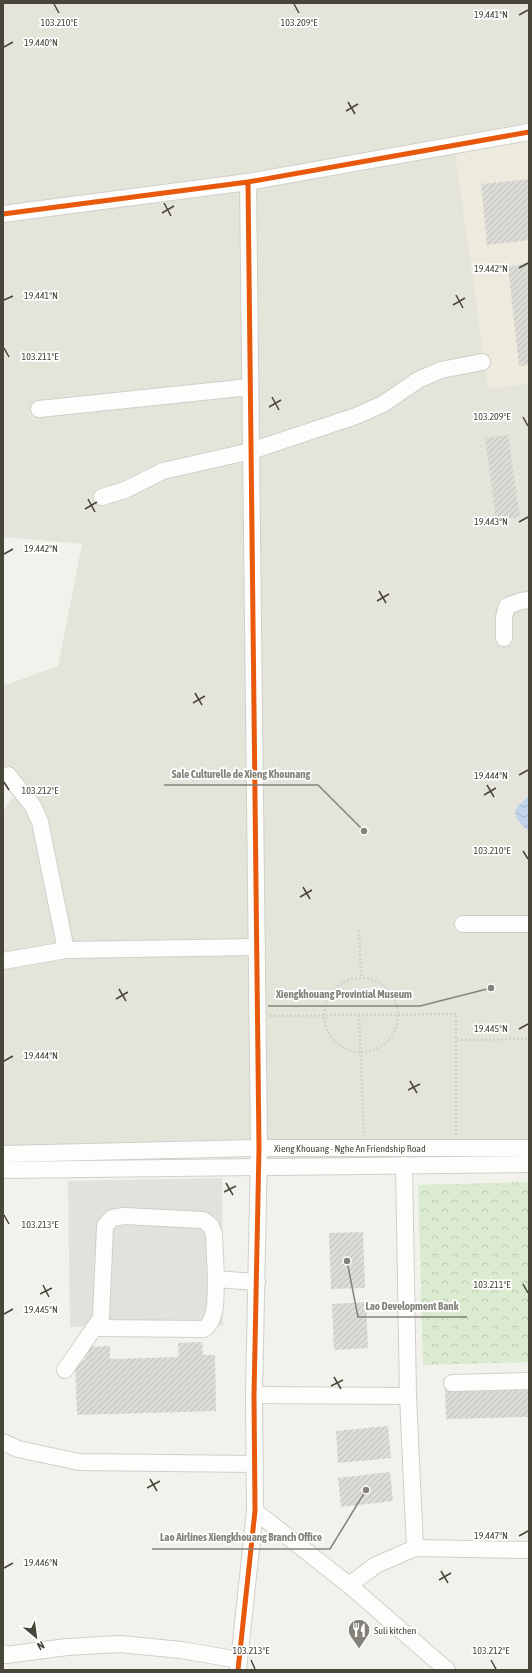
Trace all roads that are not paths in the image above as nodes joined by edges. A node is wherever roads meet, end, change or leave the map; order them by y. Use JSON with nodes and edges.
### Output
{"nodes":[{"id":1,"x":529,"y":132,"type":"edge"},
{"id":2,"x":248,"y":182,"type":"junction"},
{"id":3,"x":3,"y":214,"type":"edge"},
{"id":4,"x":482,"y":362,"type":"dead end"},
{"id":5,"x":250,"y":387,"type":"junction"},
{"id":6,"x":39,"y":409,"type":"dead end"},
{"id":7,"x":251,"y":451,"type":"junction"},
{"id":8,"x":102,"y":497,"type":"dead end"},
{"id":9,"x":529,"y":600,"type":"edge"},
{"id":10,"x":504,"y":638,"type":"dead end"},
{"id":11,"x":8,"y":775,"type":"dead end"},
{"id":12,"x":462,"y":924,"type":"dead end"},
{"id":13,"x":529,"y":924,"type":"edge"},
{"id":14,"x":258,"y":947,"type":"junction"},
{"id":15,"x":66,"y":950,"type":"junction"},
{"id":16,"x":3,"y":961,"type":"edge"},
{"id":17,"x":259,"y":1148,"type":"junction"},
{"id":18,"x":529,"y":1148,"type":"edge"},
{"id":19,"x":3,"y":1154,"type":"edge"},
{"id":20,"x":529,"y":1164,"type":"edge"},
{"id":21,"x":404,"y":1165,"type":"junction"},
{"id":22,"x":259,"y":1167,"type":"junction"},
{"id":23,"x":3,"y":1170,"type":"edge"},
{"id":24,"x":216,"y":1279,"type":"junction"},
{"id":25,"x":257,"y":1282,"type":"junction"},
{"id":26,"x":95,"y":1328,"type":"junction"},
{"id":27,"x":64,"y":1370,"type":"dead end"},
{"id":28,"x":529,"y":1381,"type":"edge"},
{"id":29,"x":452,"y":1383,"type":"dead end"},
{"id":30,"x":254,"y":1396,"type":"junction"},
{"id":31,"x":408,"y":1396,"type":"junction"},
{"id":32,"x":3,"y":1442,"type":"edge"},
{"id":33,"x":255,"y":1464,"type":"junction"},
{"id":34,"x":255,"y":1511,"type":"junction"},
{"id":35,"x":415,"y":1548,"type":"junction"},
{"id":36,"x":529,"y":1550,"type":"edge"},
{"id":37,"x":349,"y":1585,"type":"junction"},
{"id":38,"x":3,"y":1653,"type":"edge"},
{"id":39,"x":238,"y":1665,"type":"edge"},
{"id":40,"x":447,"y":1670,"type":"edge"}],
"edges":[{"from":1,"to":2,"type":"street"},
{"from":2,"to":3,"type":"street"},
{"from":2,"to":5,"type":"street"},
{"from":4,"to":7,"type":"street"},
{"from":5,"to":6,"type":"street"},
{"from":5,"to":7,"type":"street"},
{"from":7,"to":8,"type":"street"},
{"from":7,"to":14,"type":"street"},
{"from":9,"to":10,"type":"street"},
{"from":11,"to":15,"type":"street"},
{"from":12,"to":13,"type":"street"},
{"from":14,"to":15,"type":"street"},
{"from":14,"to":17,"type":"street"},
{"from":15,"to":16,"type":"street"},
{"from":17,"to":18,"type":"street","name":"Xieng Khouang - Nghe An Friendship Road"},
{"from":17,"to":19,"type":"street","name":"Xieng Khouang - Nghe An Friendship Road"},
{"from":17,"to":22,"type":"street"},
{"from":20,"to":21,"type":"street","name":"Xieng Khouang - Nghe An Friendship Road"},
{"from":21,"to":22,"type":"street","name":"Xieng Khouang - Nghe An Friendship Road"},
{"from":21,"to":31,"type":"street"},
{"from":22,"to":23,"type":"street","name":"Xieng Khouang - Nghe An Friendship Road"},
{"from":22,"to":25,"type":"street"},
{"from":24,"to":25,"type":"street"},
{"from":24,"to":26,"type":"street"},
{"from":24,"to":26,"type":"street"},
{"from":25,"to":30,"type":"street"},
{"from":26,"to":27,"type":"street"},
{"from":28,"to":29,"type":"street"},
{"from":30,"to":31,"type":"street"},
{"from":30,"to":33,"type":"street"},
{"from":31,"to":35,"type":"street"},
{"from":32,"to":33,"type":"street"},
{"from":33,"to":34,"type":"street"},
{"from":34,"to":37,"type":"street"},
{"from":34,"to":39,"type":"street"},
{"from":35,"to":36,"type":"street"},
{"from":35,"to":37,"type":"street"},
{"from":37,"to":40,"type":"street"},
{"from":38,"to":39,"type":"street"}]}
